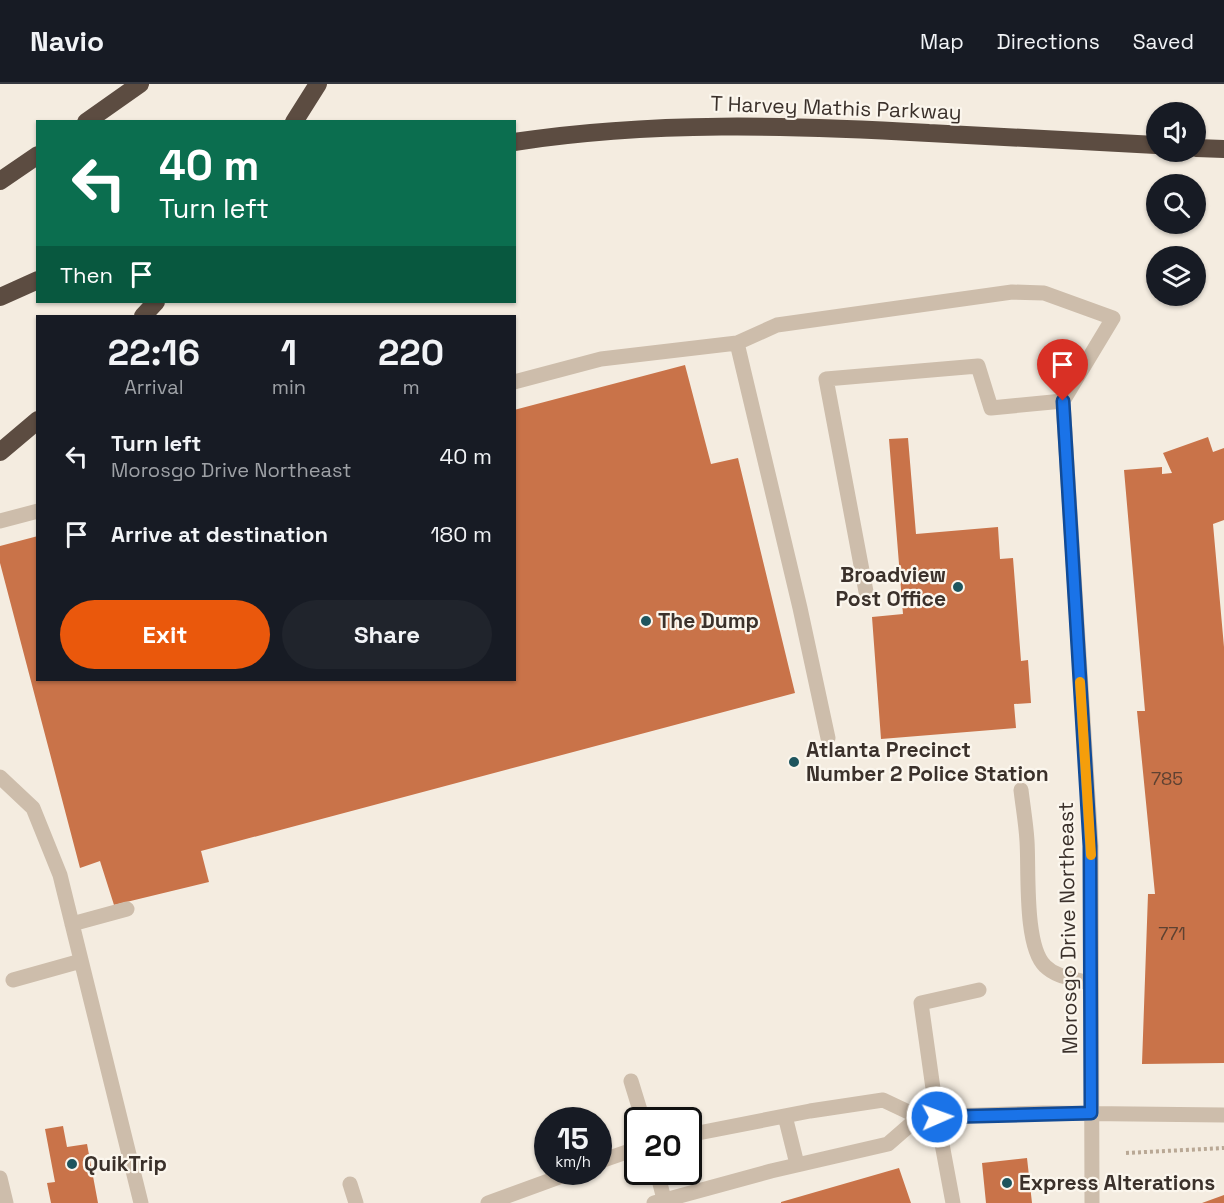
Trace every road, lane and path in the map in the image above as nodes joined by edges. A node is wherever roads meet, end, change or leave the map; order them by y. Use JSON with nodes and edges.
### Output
{"nodes":[{"id":1,"x":140,"y":84,"type":"edge"},
{"id":2,"x":318,"y":84,"type":"edge"},
{"id":3,"x":89,"y":120,"type":"edge"},
{"id":4,"x":295,"y":120,"type":"edge"},
{"id":5,"x":516,"y":142,"type":"edge"},
{"id":6,"x":1146,"y":145,"type":"edge"},
{"id":7,"x":1206,"y":148,"type":"edge"},
{"id":8,"x":1224,"y":149,"type":"edge"},
{"id":9,"x":36,"y":156,"type":"edge"},
{"id":10,"x":0,"y":181,"type":"edge"},
{"id":11,"x":36,"y":281,"type":"edge"},
{"id":12,"x":0,"y":297,"type":"edge"},
{"id":13,"x":155,"y":303,"type":"edge"},
{"id":14,"x":144,"y":315,"type":"edge"},
{"id":15,"x":737,"y":343,"type":"junction"},
{"id":16,"x":516,"y":381,"type":"edge"},
{"id":17,"x":1063,"y":401,"type":"junction"},
{"id":18,"x":36,"y":422,"type":"edge"},
{"id":19,"x":0,"y":452,"type":"edge"},
{"id":20,"x":36,"y":512,"type":"edge"},
{"id":21,"x":0,"y":521,"type":"edge"},
{"id":22,"x":867,"y":597,"type":"dead end"},
{"id":23,"x":828,"y":738,"type":"dead end"},
{"id":24,"x":0,"y":777,"type":"edge"},
{"id":25,"x":1021,"y":790,"type":"dead end"},
{"id":26,"x":127,"y":909,"type":"dead end"},
{"id":27,"x":72,"y":924,"type":"junction"},
{"id":28,"x":81,"y":961,"type":"junction"},
{"id":29,"x":14,"y":980,"type":"dead end"},
{"id":30,"x":1091,"y":984,"type":"junction"},
{"id":31,"x":978,"y":990,"type":"dead end"},
{"id":32,"x":631,"y":1081,"type":"dead end"},
{"id":33,"x":639,"y":1107,"type":"edge"},
{"id":34,"x":1091,"y":1113,"type":"junction"},
{"id":35,"x":1224,"y":1115,"type":"edge"},
{"id":36,"x":784,"y":1116,"type":"junction"},
{"id":37,"x":919,"y":1117,"type":"junction"},
{"id":38,"x":937,"y":1117,"type":"junction"},
{"id":39,"x":702,"y":1133,"type":"edge"},
{"id":40,"x":1224,"y":1149,"type":"edge"},
{"id":41,"x":1126,"y":1153,"type":"dead end"},
{"id":42,"x":797,"y":1164,"type":"junction"},
{"id":43,"x":0,"y":1178,"type":"edge"},
{"id":44,"x":350,"y":1184,"type":"dead end"},
{"id":45,"x":537,"y":1185,"type":"edge"},
{"id":46,"x":658,"y":1185,"type":"edge"},
{"id":47,"x":3,"y":1198,"type":"edge"},
{"id":48,"x":659,"y":1201,"type":"edge"},
{"id":49,"x":141,"y":1203,"type":"edge"},
{"id":50,"x":356,"y":1203,"type":"edge"},
{"id":51,"x":488,"y":1203,"type":"edge"},
{"id":52,"x":953,"y":1203,"type":"edge"},
{"id":53,"x":1092,"y":1203,"type":"edge"}],
"edges":[{"from":1,"to":3,"type":"highway"},
{"from":2,"to":4,"type":"highway"},
{"from":5,"to":6,"type":"highway","name":"T Harvey Mathis Parkway"},
{"from":7,"to":8,"type":"highway"},
{"from":9,"to":10,"type":"highway"},
{"from":11,"to":12,"type":"highway"},
{"from":13,"to":14,"type":"highway"},
{"from":15,"to":16,"type":"street"},
{"from":15,"to":17,"type":"street"},
{"from":15,"to":23,"type":"street"},
{"from":17,"to":22,"type":"street"},
{"from":17,"to":30,"type":"street","name":"Morosgo Drive Northeast"},
{"from":18,"to":19,"type":"highway"},
{"from":20,"to":21,"type":"street"},
{"from":24,"to":27,"type":"street"},
{"from":25,"to":30,"type":"street"},
{"from":26,"to":27,"type":"street"},
{"from":27,"to":28,"type":"street"},
{"from":28,"to":29,"type":"street"},
{"from":28,"to":49,"type":"street"},
{"from":30,"to":34,"type":"street","name":"Morosgo Drive Northeast"},
{"from":31,"to":38,"type":"street"},
{"from":32,"to":33,"type":"street"},
{"from":34,"to":35,"type":"street"},
{"from":34,"to":38,"type":"street"},
{"from":34,"to":53,"type":"street","name":"Morosgo Drive Northeast"},
{"from":36,"to":37,"type":"street"},
{"from":36,"to":39,"type":"street"},
{"from":36,"to":42,"type":"street"},
{"from":37,"to":38,"type":"street"},
{"from":37,"to":42,"type":"street"},
{"from":38,"to":52,"type":"street"},
{"from":40,"to":41,"type":"path"},
{"from":42,"to":48,"type":"street"},
{"from":43,"to":47,"type":"street"},
{"from":44,"to":50,"type":"street"},
{"from":45,"to":51,"type":"street"},
{"from":46,"to":48,"type":"street"}]}
